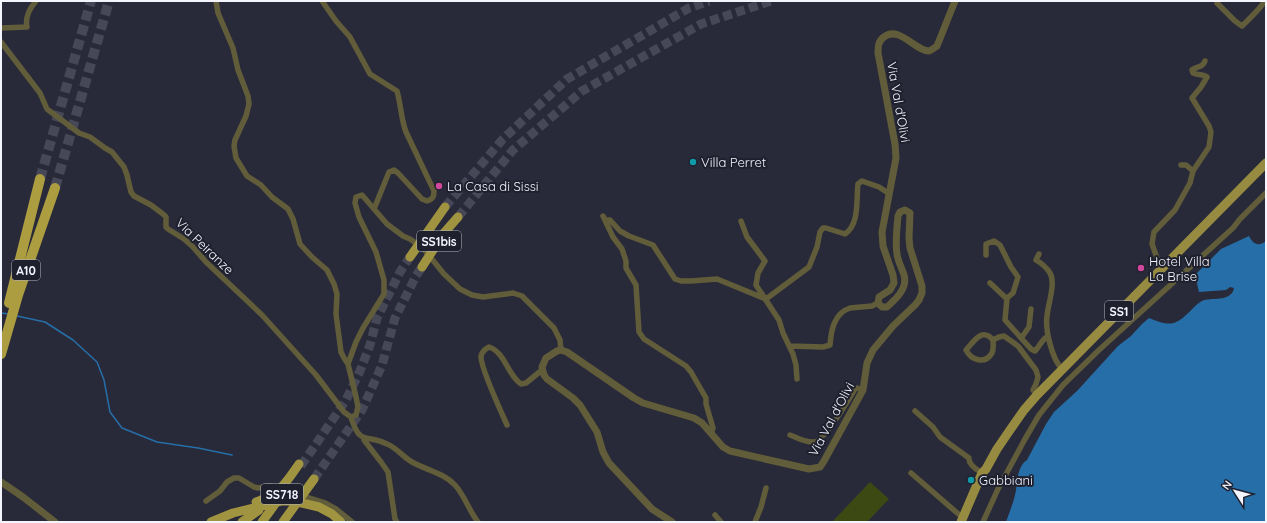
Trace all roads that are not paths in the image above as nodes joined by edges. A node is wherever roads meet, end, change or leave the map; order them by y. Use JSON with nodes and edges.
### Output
{"nodes":[{"id":1,"x":36,"y":1,"type":"edge"},
{"id":2,"x":216,"y":1,"type":"edge"},
{"id":3,"x":322,"y":1,"type":"edge"},
{"id":4,"x":955,"y":1,"type":"edge"},
{"id":5,"x":1265,"y":1,"type":"edge"},
{"id":6,"x":1217,"y":3,"type":"dead end"},
{"id":7,"x":1,"y":28,"type":"edge"},
{"id":8,"x":1,"y":42,"type":"edge"},
{"id":9,"x":1205,"y":61,"type":"dead end"},
{"id":10,"x":1208,"y":84,"type":"dead end"},
{"id":11,"x":1201,"y":88,"type":"junction"},
{"id":12,"x":1266,"y":163,"type":"edge"},
{"id":13,"x":1181,"y":165,"type":"dead end"},
{"id":14,"x":1193,"y":171,"type":"junction"},
{"id":15,"x":40,"y":179,"type":"tunnel mouth"},
{"id":16,"x":55,"y":188,"type":"tunnel mouth"},
{"id":17,"x":888,"y":193,"type":"junction"},
{"id":18,"x":1266,"y":193,"type":"edge"},
{"id":19,"x":444,"y":207,"type":"tunnel mouth"},
{"id":20,"x":374,"y":209,"type":"junction"},
{"id":21,"x":458,"y":217,"type":"tunnel mouth"},
{"id":22,"x":741,"y":221,"type":"dead end"},
{"id":23,"x":1039,"y":254,"type":"dead end"},
{"id":24,"x":986,"y":255,"type":"dead end"},
{"id":25,"x":410,"y":257,"type":"tunnel mouth"},
{"id":26,"x":422,"y":267,"type":"tunnel mouth"},
{"id":27,"x":1161,"y":269,"type":"junction"},
{"id":28,"x":990,"y":283,"type":"dead end"},
{"id":29,"x":1007,"y":298,"type":"junction"},
{"id":30,"x":766,"y":300,"type":"junction"},
{"id":31,"x":878,"y":303,"type":"junction"},
{"id":32,"x":1031,"y":309,"type":"dead end"},
{"id":33,"x":1,"y":330,"type":"edge"},
{"id":34,"x":1048,"y":336,"type":"junction"},
{"id":35,"x":1022,"y":337,"type":"junction"},
{"id":36,"x":993,"y":340,"type":"junction"},
{"id":37,"x":790,"y":346,"type":"junction"},
{"id":38,"x":561,"y":350,"type":"junction"},
{"id":39,"x":1,"y":354,"type":"edge"},
{"id":40,"x":348,"y":364,"type":"junction"},
{"id":41,"x":1062,"y":369,"type":"junction"},
{"id":42,"x":542,"y":370,"type":"junction"},
{"id":43,"x":797,"y":379,"type":"dead end"},
{"id":44,"x":863,"y":390,"type":"junction"},
{"id":45,"x":1038,"y":395,"type":"junction"},
{"id":46,"x":915,"y":411,"type":"dead end"},
{"id":47,"x":351,"y":417,"type":"junction"},
{"id":48,"x":507,"y":425,"type":"dead end"},
{"id":49,"x":711,"y":434,"type":"junction"},
{"id":50,"x":790,"y":435,"type":"dead end"},
{"id":51,"x":364,"y":438,"type":"junction"},
{"id":52,"x":911,"y":473,"type":"dead end"},
{"id":53,"x":982,"y":473,"type":"junction"},
{"id":54,"x":1,"y":482,"type":"edge"},
{"id":55,"x":766,"y":488,"type":"dead end"},
{"id":56,"x":206,"y":501,"type":"dead end"},
{"id":57,"x":265,"y":505,"type":"junction"},
{"id":58,"x":715,"y":514,"type":"dead end"},
{"id":59,"x":962,"y":520,"type":"edge"},
{"id":60,"x":54,"y":522,"type":"edge"},
{"id":61,"x":204,"y":522,"type":"edge"},
{"id":62,"x":211,"y":522,"type":"edge"},
{"id":63,"x":242,"y":522,"type":"edge"},
{"id":64,"x":262,"y":522,"type":"edge"},
{"id":65,"x":282,"y":522,"type":"edge"},
{"id":66,"x":289,"y":522,"type":"edge"},
{"id":67,"x":341,"y":522,"type":"edge"},
{"id":68,"x":352,"y":522,"type":"edge"},
{"id":69,"x":397,"y":522,"type":"edge"},
{"id":70,"x":478,"y":522,"type":"edge"},
{"id":71,"x":672,"y":522,"type":"edge"},
{"id":72,"x":721,"y":522,"type":"edge"},
{"id":73,"x":755,"y":522,"type":"edge"},
{"id":74,"x":983,"y":522,"type":"edge"}],
"edges":[{"from":1,"to":7,"type":"street"},
{"from":2,"to":40,"type":"street"},
{"from":3,"to":20,"type":"street"},
{"from":4,"to":17,"type":"street","name":"Via Val d'Olivi"},
{"from":5,"to":6,"type":"street"},
{"from":8,"to":47,"type":"street","name":"Via Peiranze"},
{"from":9,"to":11,"type":"street"},
{"from":10,"to":11,"type":"street"},
{"from":11,"to":14,"type":"street"},
{"from":12,"to":27,"type":"main road","number":"SS1"},
{"from":13,"to":14,"type":"street"},
{"from":14,"to":27,"type":"street"},
{"from":15,"to":33,"type":"highway","number":"A10"},
{"from":16,"to":39,"type":"highway","number":"A10"},
{"from":17,"to":30,"type":"street"},
{"from":17,"to":31,"type":"street","name":"Via Val d'Olivi"},
{"from":18,"to":74,"type":"street"},
{"from":19,"to":25,"type":"highway","number":"SS1bis"},
{"from":20,"to":38,"type":"street"},
{"from":20,"to":40,"type":"street"},
{"from":21,"to":26,"type":"highway","number":"SS1bis"},
{"from":22,"to":30,"type":"street"},
{"from":23,"to":34,"type":"street"},
{"from":24,"to":29,"type":"street"},
{"from":27,"to":41,"type":"main road","number":"SS1"},
{"from":28,"to":29,"type":"street"},
{"from":29,"to":35,"type":"street"},
{"from":30,"to":37,"type":"street"},
{"from":30,"to":49,"type":"street"},
{"from":31,"to":37,"type":"street"},
{"from":31,"to":44,"type":"street","name":"Via Val d'Olivi"},
{"from":32,"to":35,"type":"street"},
{"from":34,"to":35,"type":"street"},
{"from":34,"to":41,"type":"street"},
{"from":36,"to":36,"type":"street"},
{"from":36,"to":45,"type":"street"},
{"from":37,"to":43,"type":"street"},
{"from":38,"to":42,"type":"street"},
{"from":38,"to":49,"type":"street","name":"Via Val d'Olivi"},
{"from":40,"to":47,"type":"street"},
{"from":41,"to":45,"type":"main road","number":"SS1"},
{"from":42,"to":48,"type":"street"},
{"from":42,"to":71,"type":"street"},
{"from":44,"to":49,"type":"street","name":"Via Val d'Olivi"},
{"from":44,"to":50,"type":"street"},
{"from":45,"to":53,"type":"main road","number":"SS1"},
{"from":46,"to":53,"type":"street"},
{"from":47,"to":51,"type":"street"},
{"from":51,"to":69,"type":"street"},
{"from":51,"to":70,"type":"street"},
{"from":52,"to":59,"type":"street"},
{"from":53,"to":59,"type":"main road","number":"SS1"},
{"from":54,"to":60,"type":"street"},
{"from":55,"to":73,"type":"street"},
{"from":56,"to":68,"type":"street"},
{"from":57,"to":62,"type":"highway"},
{"from":57,"to":63,"type":"highway"},
{"from":57,"to":67,"type":"highway"},
{"from":58,"to":72,"type":"street"},
{"from":61,"to":64,"type":"highway","number":"SS718"},
{"from":65,"to":66,"type":"highway","number":"SS718"}]}
